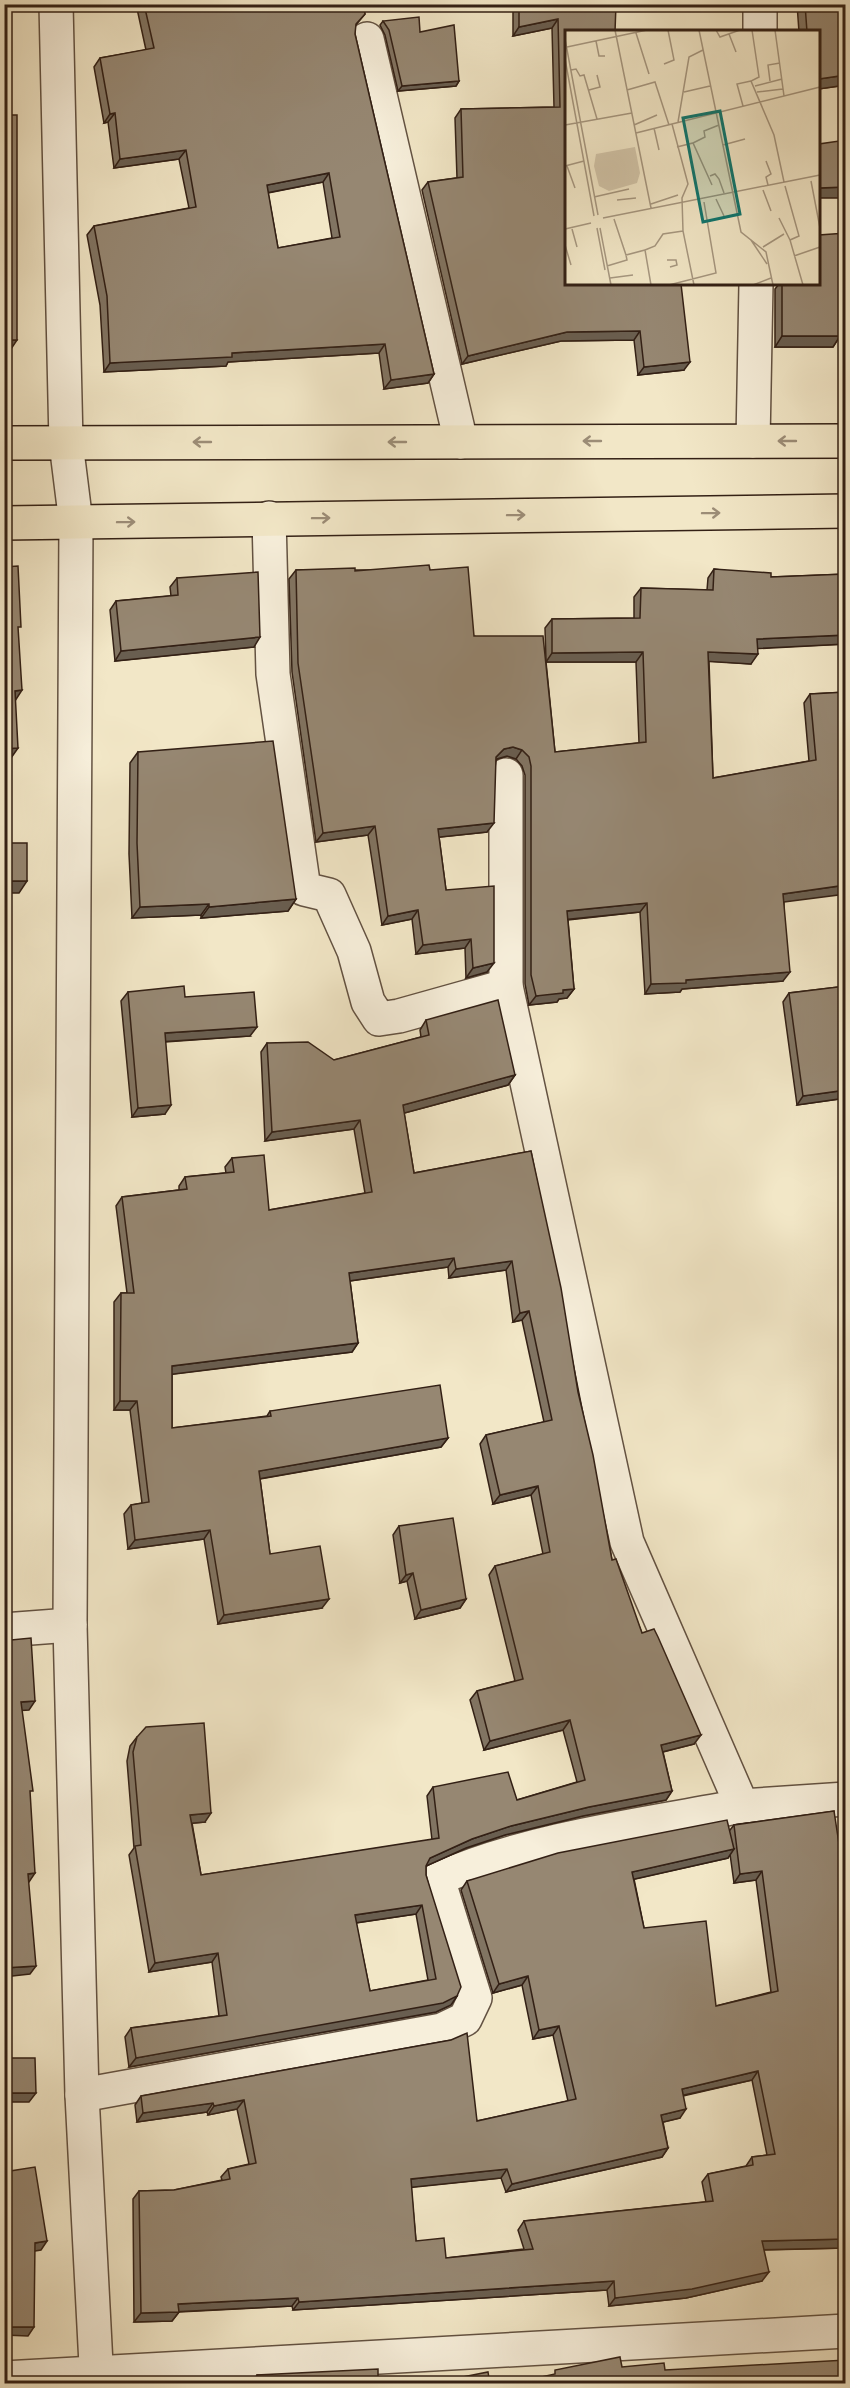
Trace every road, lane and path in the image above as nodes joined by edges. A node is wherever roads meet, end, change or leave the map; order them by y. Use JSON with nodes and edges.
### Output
{"nodes":[{"id":1,"x":56,"y":4,"type":"edge"},
{"id":2,"x":760,"y":4,"type":"edge"},
{"id":3,"x":760,"y":30,"type":"edge"},
{"id":4,"x":367,"y":39,"type":"dead end"},
{"id":5,"x":756,"y":285,"type":"edge"},
{"id":6,"x":753,"y":441,"type":"junction"},
{"id":7,"x":846,"y":441,"type":"edge"},
{"id":8,"x":461,"y":442,"type":"junction"},
{"id":9,"x":4,"y":443,"type":"edge"},
{"id":10,"x":66,"y":443,"type":"junction"},
{"id":11,"x":846,"y":512,"type":"edge"},
{"id":12,"x":269,"y":518,"type":"junction"},
{"id":13,"x":76,"y":523,"type":"junction"},
{"id":14,"x":4,"y":524,"type":"edge"},
{"id":15,"x":506,"y":775,"type":"dead end"},
{"id":16,"x":506,"y":986,"type":"junction"},
{"id":17,"x":70,"y":1625,"type":"junction"},
{"id":18,"x":4,"y":1630,"type":"edge"},
{"id":19,"x":846,"y":1799,"type":"edge"},
{"id":20,"x":742,"y":1806,"type":"junction"},
{"id":21,"x":82,"y":2095,"type":"junction"},
{"id":22,"x":846,"y":2331,"type":"edge"},
{"id":23,"x":4,"y":2378,"type":"edge"},
{"id":24,"x":97,"y":2379,"type":"edge"}],
"edges":[{"from":1,"to":10,"type":"street"},
{"from":2,"to":3,"type":"street"},
{"from":4,"to":8,"type":"street"},
{"from":5,"to":6,"type":"street"},
{"from":7,"to":6,"type":"highway","one_way":true},
{"from":6,"to":8,"type":"highway","one_way":true},
{"from":8,"to":10,"type":"highway","one_way":true},
{"from":9,"to":10,"type":"highway"},
{"from":10,"to":13,"type":"street"},
{"from":12,"to":11,"type":"highway","one_way":true},
{"from":13,"to":12,"type":"highway","one_way":true},
{"from":12,"to":16,"type":"street"},
{"from":13,"to":14,"type":"highway"},
{"from":13,"to":17,"type":"street"},
{"from":15,"to":16,"type":"street"},
{"from":16,"to":20,"type":"street"},
{"from":17,"to":18,"type":"street"},
{"from":17,"to":21,"type":"street"},
{"from":19,"to":20,"type":"street"},
{"from":20,"to":21,"type":"street"},
{"from":21,"to":24,"type":"street"},
{"from":22,"to":24,"type":"street"},
{"from":23,"to":24,"type":"street"}]}
